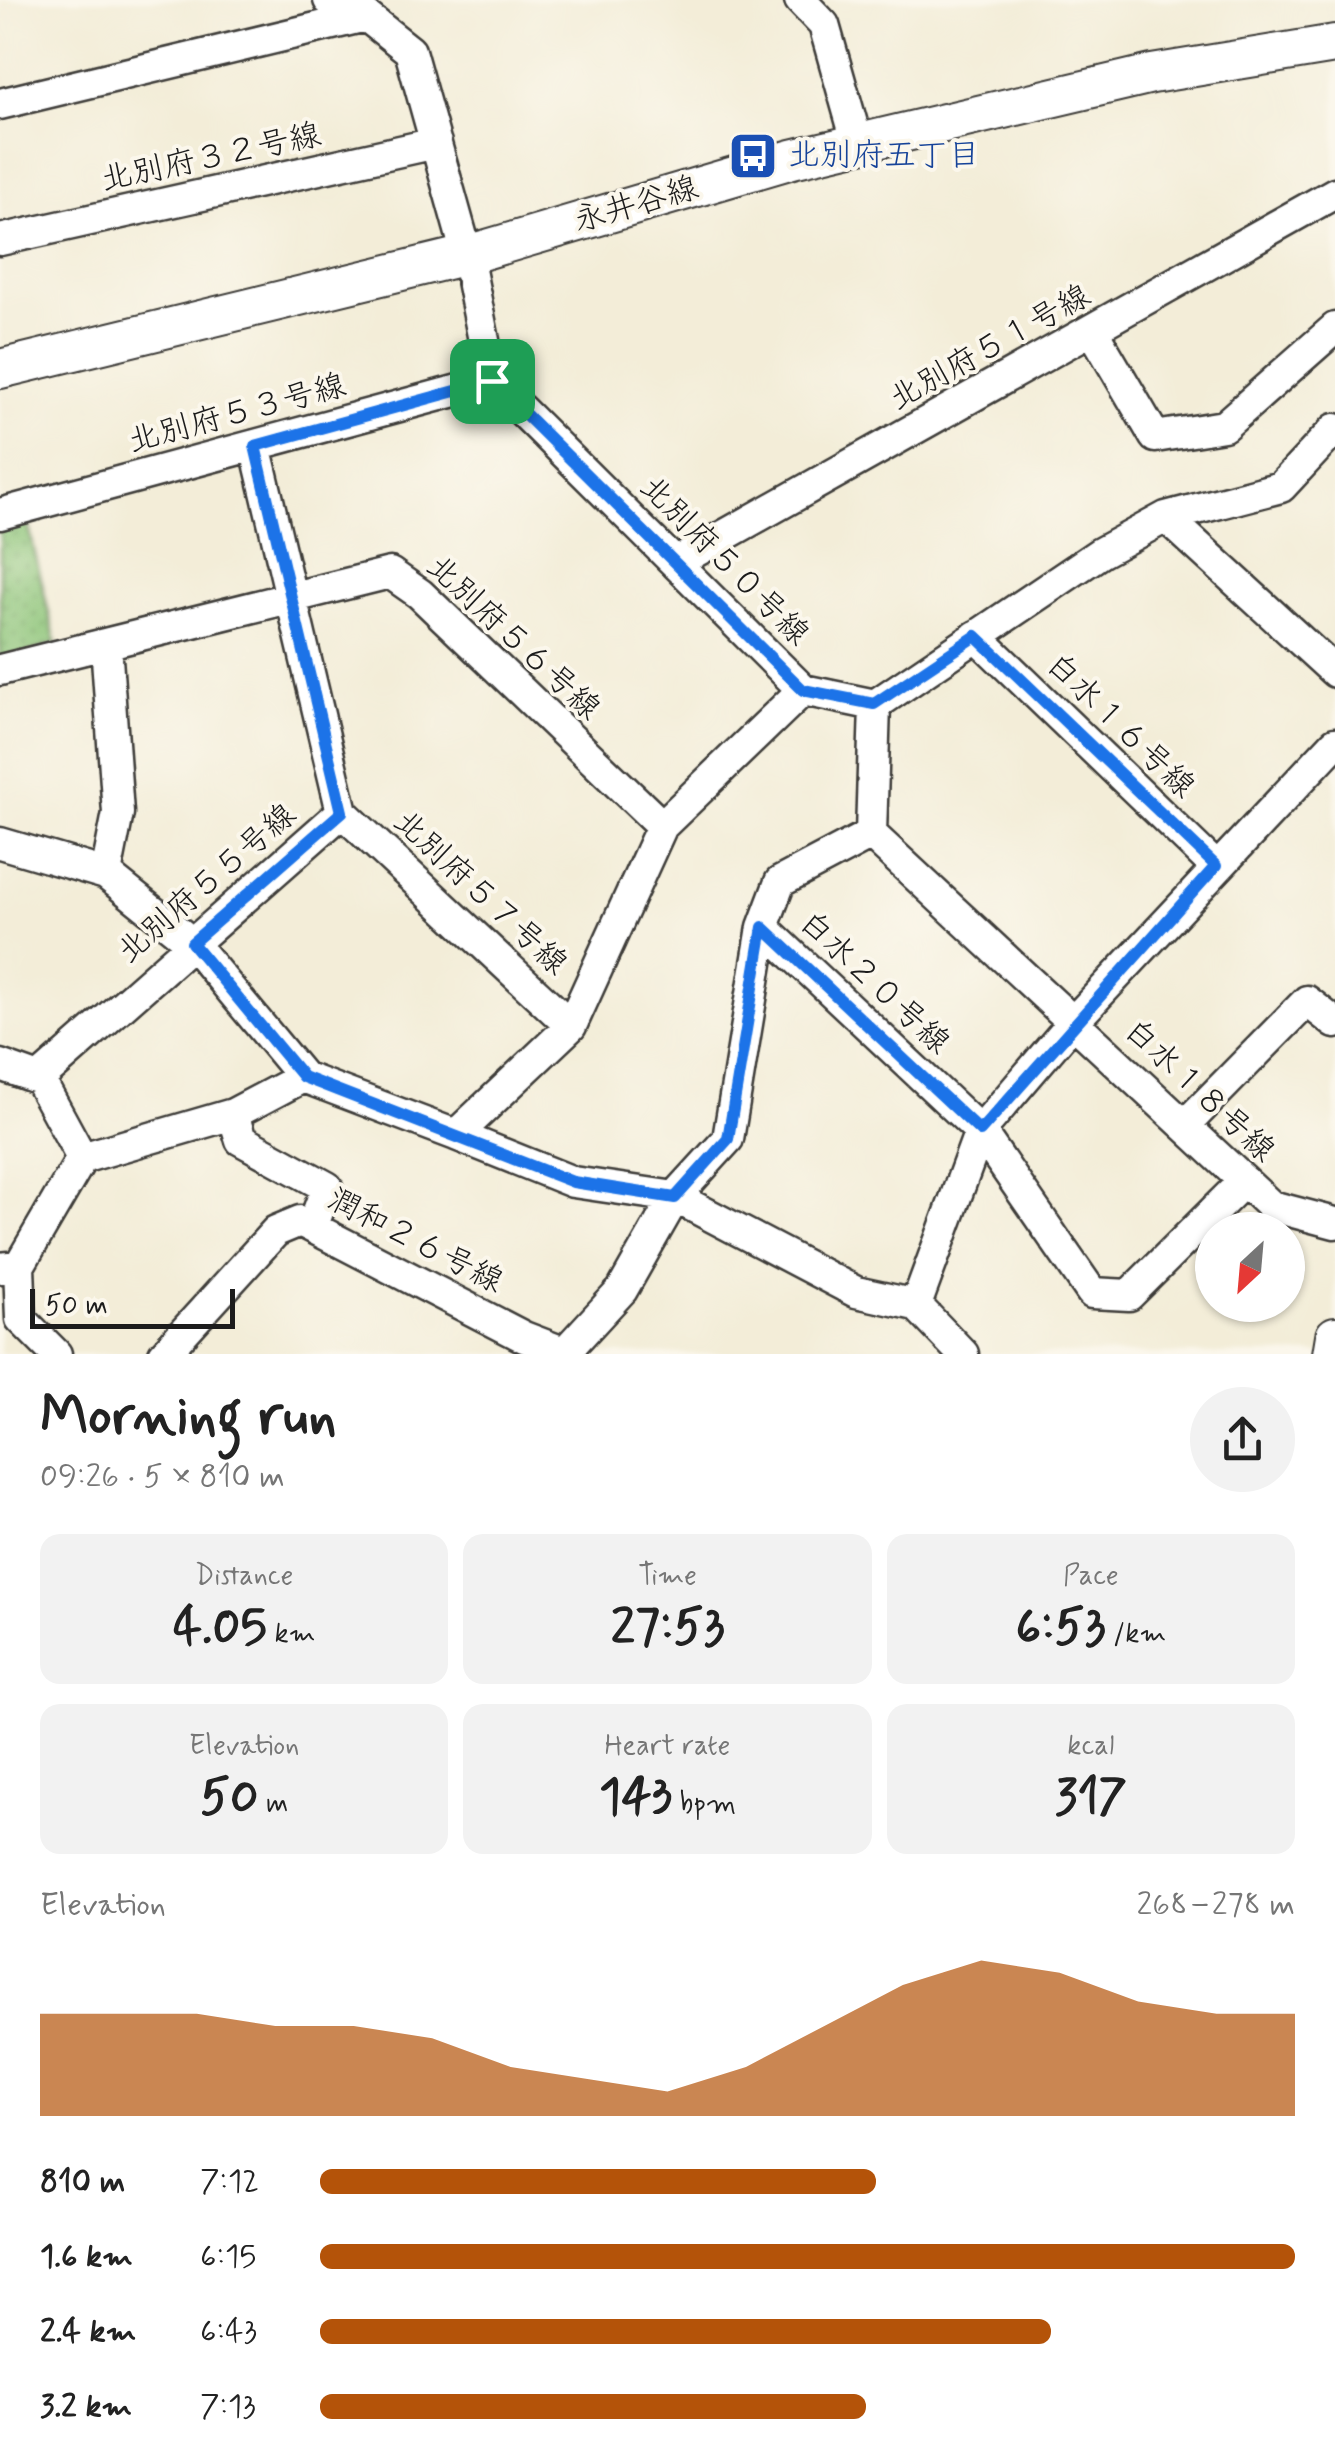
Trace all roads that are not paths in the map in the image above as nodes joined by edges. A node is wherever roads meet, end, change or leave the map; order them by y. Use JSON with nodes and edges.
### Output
{"nodes":[{"id":1,"x":329,"y":0,"type":"edge"},
{"id":2,"x":800,"y":0,"type":"edge"},
{"id":3,"x":366,"y":16,"type":"junction"},
{"id":4,"x":1335,"y":46,"type":"edge"},
{"id":5,"x":0,"y":104,"type":"edge"},
{"id":6,"x":436,"y":144,"type":"junction"},
{"id":7,"x":858,"y":145,"type":"junction"},
{"id":8,"x":1330,"y":204,"type":"edge"},
{"id":9,"x":0,"y":240,"type":"edge"},
{"id":10,"x":467,"y":254,"type":"junction"},
{"id":11,"x":1335,"y":328,"type":"edge"},
{"id":12,"x":1093,"y":331,"type":"junction"},
{"id":13,"x":0,"y":369,"type":"edge"},
{"id":14,"x":492,"y":381,"type":"junction"},
{"id":15,"x":1335,"y":430,"type":"edge"},
{"id":16,"x":255,"y":446,"type":"junction"},
{"id":17,"x":0,"y":514,"type":"edge"},
{"id":18,"x":1166,"y":517,"type":"junction"},
{"id":19,"x":677,"y":562,"type":"junction"},
{"id":20,"x":293,"y":600,"type":"junction"},
{"id":21,"x":976,"y":636,"type":"junction"},
{"id":22,"x":106,"y":644,"type":"junction"},
{"id":23,"x":0,"y":670,"type":"edge"},
{"id":24,"x":1335,"y":672,"type":"edge"},
{"id":25,"x":803,"y":690,"type":"junction"},
{"id":26,"x":874,"y":704,"type":"junction"},
{"id":27,"x":1335,"y":742,"type":"edge"},
{"id":28,"x":342,"y":812,"type":"junction"},
{"id":29,"x":662,"y":826,"type":"junction"},
{"id":30,"x":871,"y":834,"type":"junction"},
{"id":31,"x":0,"y":843,"type":"edge"},
{"id":32,"x":1216,"y":866,"type":"junction"},
{"id":33,"x":106,"y":874,"type":"junction"},
{"id":34,"x":763,"y":927,"type":"junction"},
{"id":35,"x":192,"y":943,"type":"junction"},
{"id":36,"x":1074,"y":1022,"type":"junction"},
{"id":37,"x":1335,"y":1023,"type":"edge"},
{"id":38,"x":570,"y":1026,"type":"junction"},
{"id":39,"x":0,"y":1064,"type":"edge"},
{"id":40,"x":303,"y":1077,"type":"junction"},
{"id":41,"x":39,"y":1079,"type":"junction"},
{"id":42,"x":233,"y":1114,"type":"junction"},
{"id":43,"x":1184,"y":1126,"type":"junction"},
{"id":44,"x":980,"y":1131,"type":"junction"},
{"id":45,"x":456,"y":1135,"type":"junction"},
{"id":46,"x":82,"y":1158,"type":"junction"},
{"id":47,"x":1244,"y":1181,"type":"junction"},
{"id":48,"x":675,"y":1198,"type":"junction"},
{"id":49,"x":1335,"y":1223,"type":"edge"},
{"id":50,"x":313,"y":1225,"type":"junction"},
{"id":51,"x":10,"y":1267,"type":"edge"},
{"id":52,"x":916,"y":1305,"type":"junction"},
{"id":53,"x":1335,"y":1336,"type":"edge"},
{"id":54,"x":519,"y":1345,"type":"edge"},
{"id":55,"x":563,"y":1353,"type":"edge"},
{"id":56,"x":56,"y":1354,"type":"edge"},
{"id":57,"x":164,"y":1354,"type":"edge"},
{"id":58,"x":963,"y":1354,"type":"edge"},
{"id":59,"x":1332,"y":1354,"type":"edge"}],
"edges":[{"from":1,"to":3,"type":"street"},
{"from":2,"to":7,"type":"street"},
{"from":3,"to":5,"type":"street"},
{"from":3,"to":6,"type":"street"},
{"from":4,"to":7,"type":"street","name":"永井谷線"},
{"from":6,"to":9,"type":"street","name":"北別府３２号線"},
{"from":6,"to":10,"type":"street"},
{"from":7,"to":10,"type":"street","name":"永井谷線"},
{"from":8,"to":12,"type":"street","name":"北別府５１号線"},
{"from":10,"to":13,"type":"street","name":"永井谷線"},
{"from":10,"to":14,"type":"street"},
{"from":11,"to":12,"type":"street"},
{"from":12,"to":19,"type":"street","name":"北別府５１号線"},
{"from":14,"to":16,"type":"street","name":"北別府５３号線"},
{"from":14,"to":19,"type":"street","name":"北別府５０号線"},
{"from":15,"to":18,"type":"street"},
{"from":16,"to":17,"type":"street","name":"北別府５３号線"},
{"from":16,"to":20,"type":"street","name":"北別府５５号線"},
{"from":18,"to":21,"type":"street"},
{"from":18,"to":24,"type":"street"},
{"from":19,"to":25,"type":"street","name":"北別府５０号線"},
{"from":20,"to":22,"type":"street","name":"北別府５６号線"},
{"from":20,"to":28,"type":"street","name":"北別府５５号線"},
{"from":20,"to":29,"type":"street","name":"北別府５６号線"},
{"from":21,"to":26,"type":"street"},
{"from":21,"to":32,"type":"street","name":"白水１６号線"},
{"from":22,"to":23,"type":"street","name":"北別府５６号線"},
{"from":22,"to":33,"type":"street"},
{"from":25,"to":26,"type":"street"},
{"from":25,"to":29,"type":"street","name":"北別府５０号線"},
{"from":26,"to":30,"type":"street"},
{"from":27,"to":32,"type":"street"},
{"from":28,"to":35,"type":"street","name":"北別府５５号線"},
{"from":28,"to":38,"type":"street","name":"北別府５７号線"},
{"from":29,"to":38,"type":"street","name":"北別府５０号線"},
{"from":30,"to":34,"type":"street","name":"白水２０号線"},
{"from":30,"to":36,"type":"street","name":"白水１８号線"},
{"from":31,"to":33,"type":"street"},
{"from":32,"to":36,"type":"street"},
{"from":33,"to":35,"type":"street"},
{"from":34,"to":44,"type":"street","name":"白水２０号線"},
{"from":34,"to":48,"type":"street"},
{"from":35,"to":40,"type":"street"},
{"from":35,"to":41,"type":"street","name":"北別府５５号線"},
{"from":36,"to":43,"type":"street","name":"白水１８号線"},
{"from":36,"to":44,"type":"street"},
{"from":37,"to":43,"type":"street"},
{"from":38,"to":45,"type":"street","name":"北別府５０号線"},
{"from":39,"to":41,"type":"street"},
{"from":40,"to":42,"type":"street"},
{"from":40,"to":45,"type":"street"},
{"from":41,"to":46,"type":"street"},
{"from":42,"to":46,"type":"street"},
{"from":42,"to":50,"type":"street"},
{"from":43,"to":47,"type":"street","name":"白水１８号線"},
{"from":44,"to":47,"type":"street","name":"白水２０号線"},
{"from":44,"to":52,"type":"street"},
{"from":45,"to":48,"type":"street"},
{"from":46,"to":51,"type":"street"},
{"from":47,"to":49,"type":"street","name":"白水１８号線"},
{"from":48,"to":52,"type":"street"},
{"from":48,"to":55,"type":"street"},
{"from":50,"to":54,"type":"street","name":"潤和２６号線"},
{"from":50,"to":57,"type":"street","name":"潤和２６号線"},
{"from":51,"to":56,"type":"street"},
{"from":52,"to":58,"type":"street"},
{"from":53,"to":59,"type":"street"},
{"from":54,"to":55,"type":"street","name":"潤和２６号線"}]}
